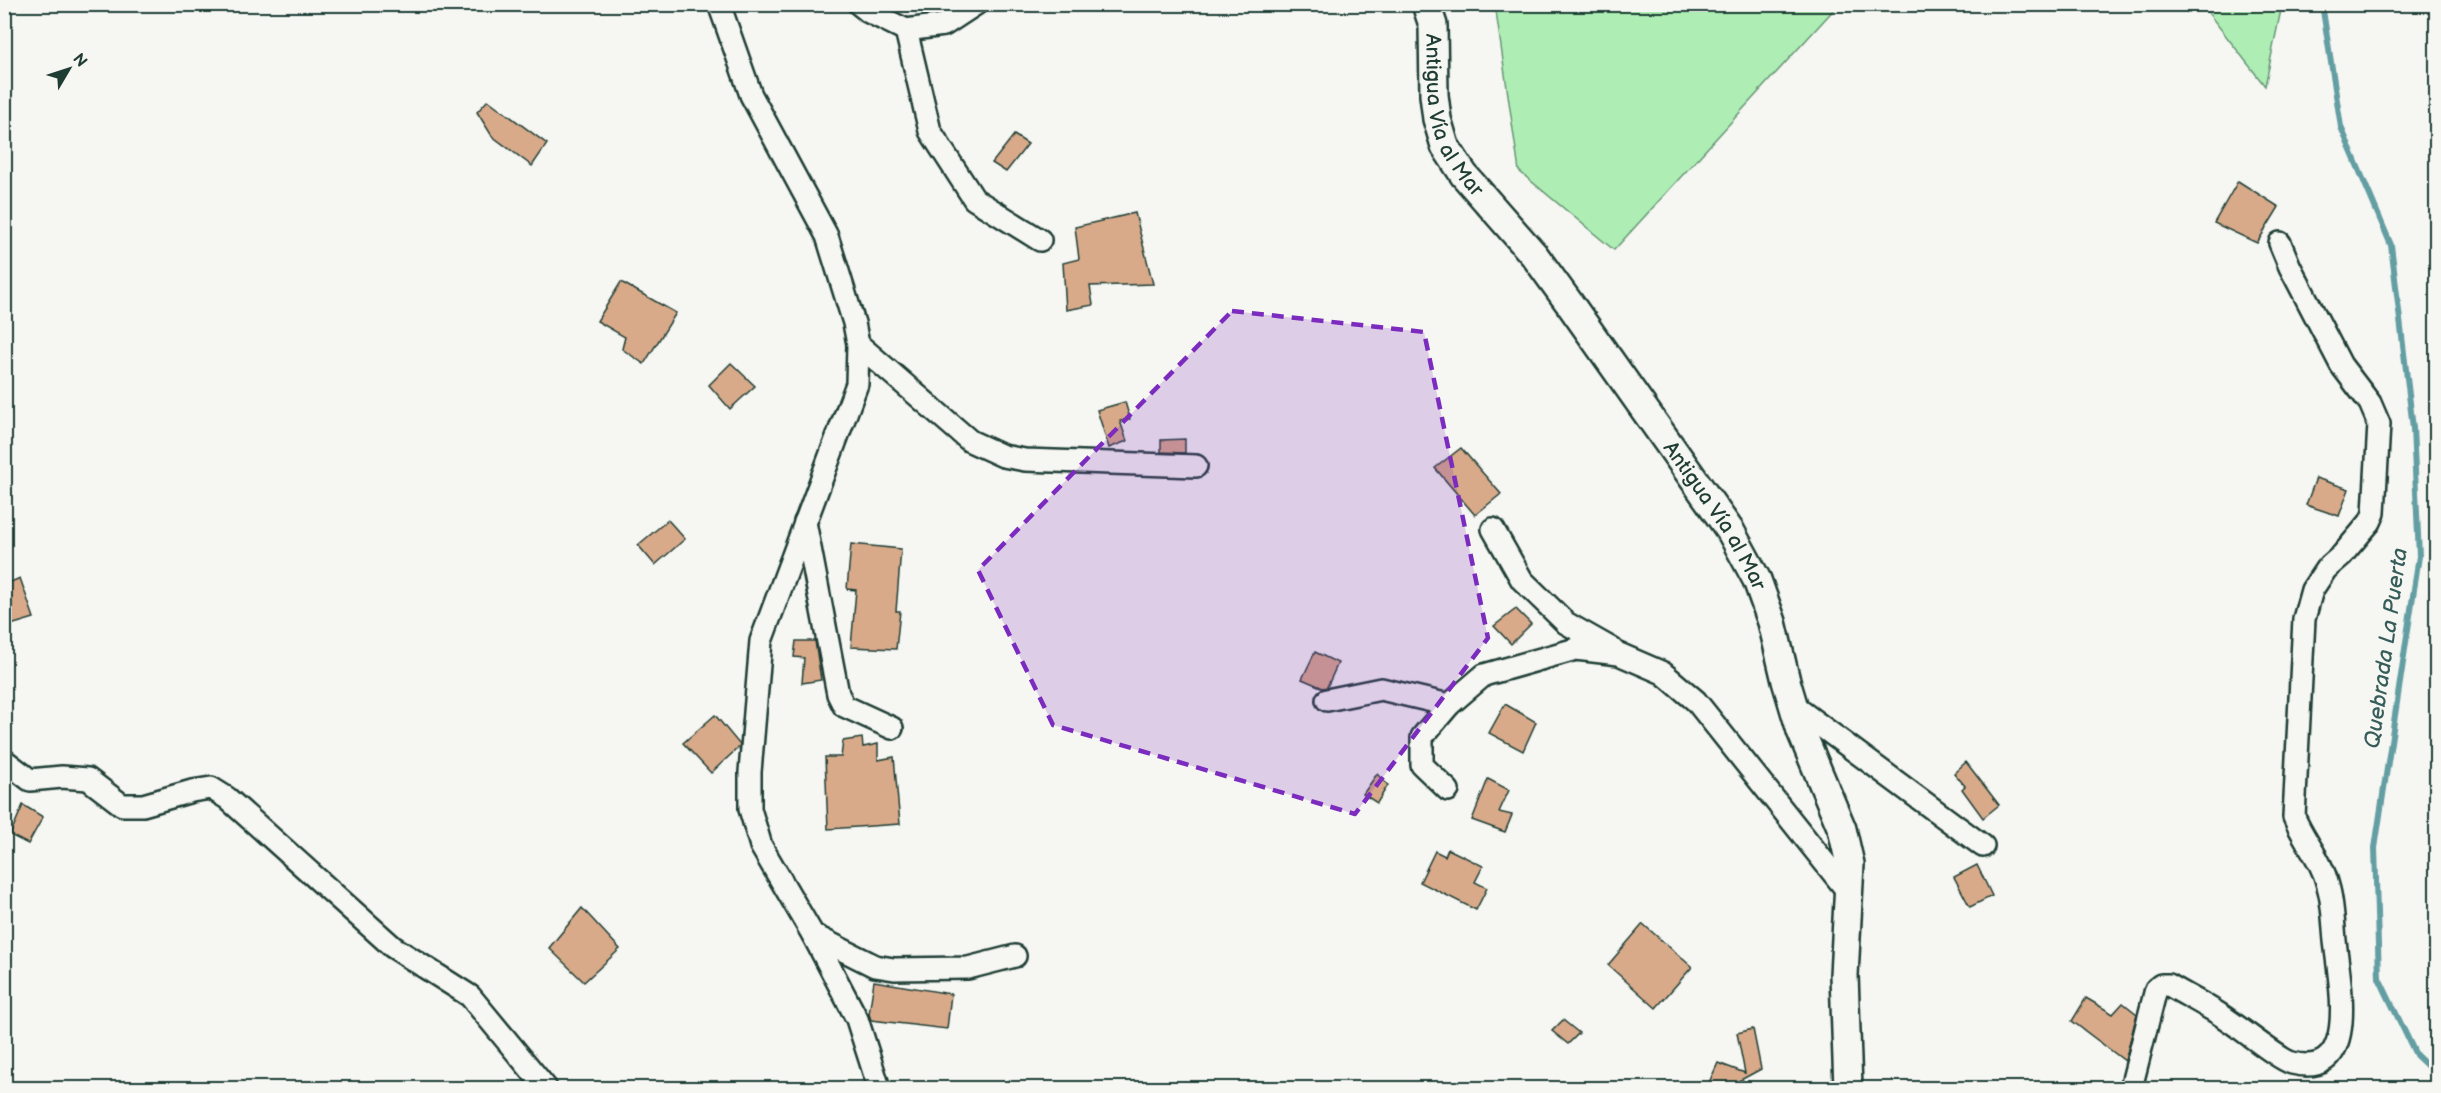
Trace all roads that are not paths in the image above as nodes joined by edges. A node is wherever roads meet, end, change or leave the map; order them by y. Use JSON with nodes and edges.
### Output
{"nodes":[{"id":1,"x":719,"y":4,"type":"edge"},
{"id":2,"x":860,"y":4,"type":"edge"},
{"id":3,"x":976,"y":4,"type":"edge"},
{"id":4,"x":1426,"y":4,"type":"edge"},
{"id":5,"x":906,"y":30,"type":"junction"},
{"id":6,"x":1040,"y":240,"type":"dead end"},
{"id":7,"x":2280,"y":243,"type":"dead end"},
{"id":8,"x":858,"y":344,"type":"junction"},
{"id":9,"x":1196,"y":466,"type":"dead end"},
{"id":10,"x":805,"y":521,"type":"junction"},
{"id":11,"x":1493,"y":529,"type":"dead end"},
{"id":12,"x":1619,"y":654,"type":"junction"},
{"id":13,"x":1327,"y":700,"type":"dead end"},
{"id":14,"x":1449,"y":705,"type":"junction"},
{"id":15,"x":1794,"y":706,"type":"junction"},
{"id":16,"x":892,"y":728,"type":"dead end"},
{"id":17,"x":4,"y":760,"type":"edge"},
{"id":18,"x":1448,"y":790,"type":"dead end"},
{"id":19,"x":1983,"y":846,"type":"dead end"},
{"id":20,"x":1849,"y":893,"type":"junction"},
{"id":21,"x":813,"y":935,"type":"junction"},
{"id":22,"x":1015,"y":956,"type":"dead end"},
{"id":23,"x":546,"y":1089,"type":"edge"},
{"id":24,"x":879,"y":1089,"type":"edge"},
{"id":25,"x":1848,"y":1089,"type":"edge"},
{"id":26,"x":2131,"y":1089,"type":"edge"}],
"edges":[{"from":1,"to":8,"type":"street"},
{"from":2,"to":5,"type":"street"},
{"from":3,"to":5,"type":"street"},
{"from":4,"to":15,"type":"main road","name":"Antigua Vía al Mar"},
{"from":5,"to":6,"type":"street"},
{"from":7,"to":26,"type":"street"},
{"from":8,"to":9,"type":"street"},
{"from":8,"to":10,"type":"street"},
{"from":10,"to":16,"type":"street"},
{"from":10,"to":21,"type":"street"},
{"from":11,"to":12,"type":"street"},
{"from":12,"to":14,"type":"street"},
{"from":12,"to":20,"type":"street"},
{"from":13,"to":14,"type":"street"},
{"from":14,"to":18,"type":"street"},
{"from":15,"to":19,"type":"street"},
{"from":15,"to":20,"type":"main road","name":"Antigua Vía al Mar"},
{"from":17,"to":23,"type":"street"},
{"from":20,"to":25,"type":"main road","name":"Antigua Vía al Mar"},
{"from":21,"to":22,"type":"street"},
{"from":21,"to":24,"type":"street"}]}
